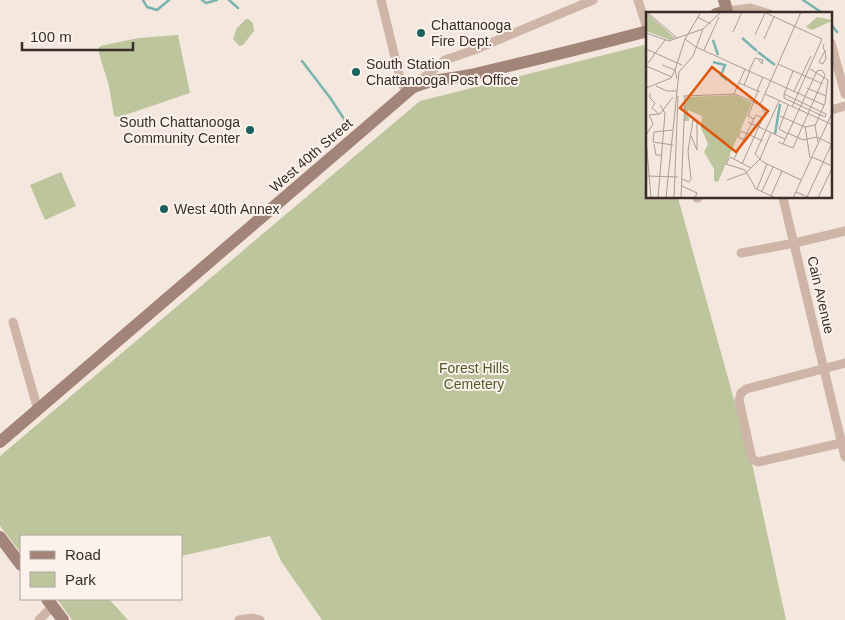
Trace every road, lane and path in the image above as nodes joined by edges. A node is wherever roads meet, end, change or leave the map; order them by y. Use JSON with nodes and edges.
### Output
{"nodes":[{"id":1,"x":381,"y":0,"type":"edge"},
{"id":2,"x":593,"y":0,"type":"edge"},
{"id":3,"x":638,"y":0,"type":"edge"},
{"id":4,"x":722,"y":8,"type":"edge"},
{"id":5,"x":763,"y":12,"type":"edge"},
{"id":6,"x":646,"y":25,"type":"edge"},
{"id":7,"x":646,"y":32,"type":"edge"},
{"id":8,"x":832,"y":47,"type":"edge"},
{"id":9,"x":409,"y":90,"type":"junction"},
{"id":10,"x":845,"y":94,"type":"edge"},
{"id":11,"x":845,"y":106,"type":"edge"},
{"id":12,"x":832,"y":110,"type":"edge"},
{"id":13,"x":783,"y":199,"type":"edge"},
{"id":14,"x":845,"y":231,"type":"edge"},
{"id":15,"x":795,"y":243,"type":"junction"},
{"id":16,"x":741,"y":253,"type":"dead end"},
{"id":17,"x":13,"y":322,"type":"dead end"},
{"id":18,"x":845,"y":363,"type":"edge"},
{"id":19,"x":824,"y":368,"type":"junction"},
{"id":20,"x":38,"y":410,"type":"junction"},
{"id":21,"x":0,"y":442,"type":"edge"},
{"id":22,"x":841,"y":443,"type":"junction"},
{"id":23,"x":845,"y":457,"type":"edge"},
{"id":24,"x":0,"y":538,"type":"edge"},
{"id":25,"x":20,"y":564,"type":"edge"},
{"id":26,"x":50,"y":602,"type":"edge"},
{"id":27,"x":39,"y":620,"type":"edge"},
{"id":28,"x":63,"y":620,"type":"edge"},
{"id":29,"x":239,"y":620,"type":"edge"},
{"id":30,"x":260,"y":620,"type":"edge"}],
"edges":[{"from":1,"to":9,"type":"street"},
{"from":2,"to":9,"type":"street"},
{"from":3,"to":6,"type":"street"},
{"from":4,"to":5,"type":"street"},
{"from":7,"to":9,"type":"main road","name":"West 40th Street"},
{"from":8,"to":10,"type":"street"},
{"from":9,"to":20,"type":"main road","name":"West 40th Street"},
{"from":11,"to":12,"type":"street"},
{"from":13,"to":15,"type":"street","name":"Cain Avenue"},
{"from":14,"to":15,"type":"street"},
{"from":15,"to":16,"type":"street"},
{"from":15,"to":19,"type":"street","name":"Cain Avenue"},
{"from":17,"to":20,"type":"street"},
{"from":18,"to":19,"type":"street"},
{"from":19,"to":22,"type":"street","name":"Cain Avenue"},
{"from":19,"to":22,"type":"street"},
{"from":20,"to":21,"type":"main road","name":"West 40th Street"},
{"from":22,"to":23,"type":"street","name":"Cain Avenue"},
{"from":24,"to":25,"type":"main road"},
{"from":26,"to":27,"type":"street"},
{"from":26,"to":28,"type":"main road"},
{"from":29,"to":30,"type":"street"}]}
